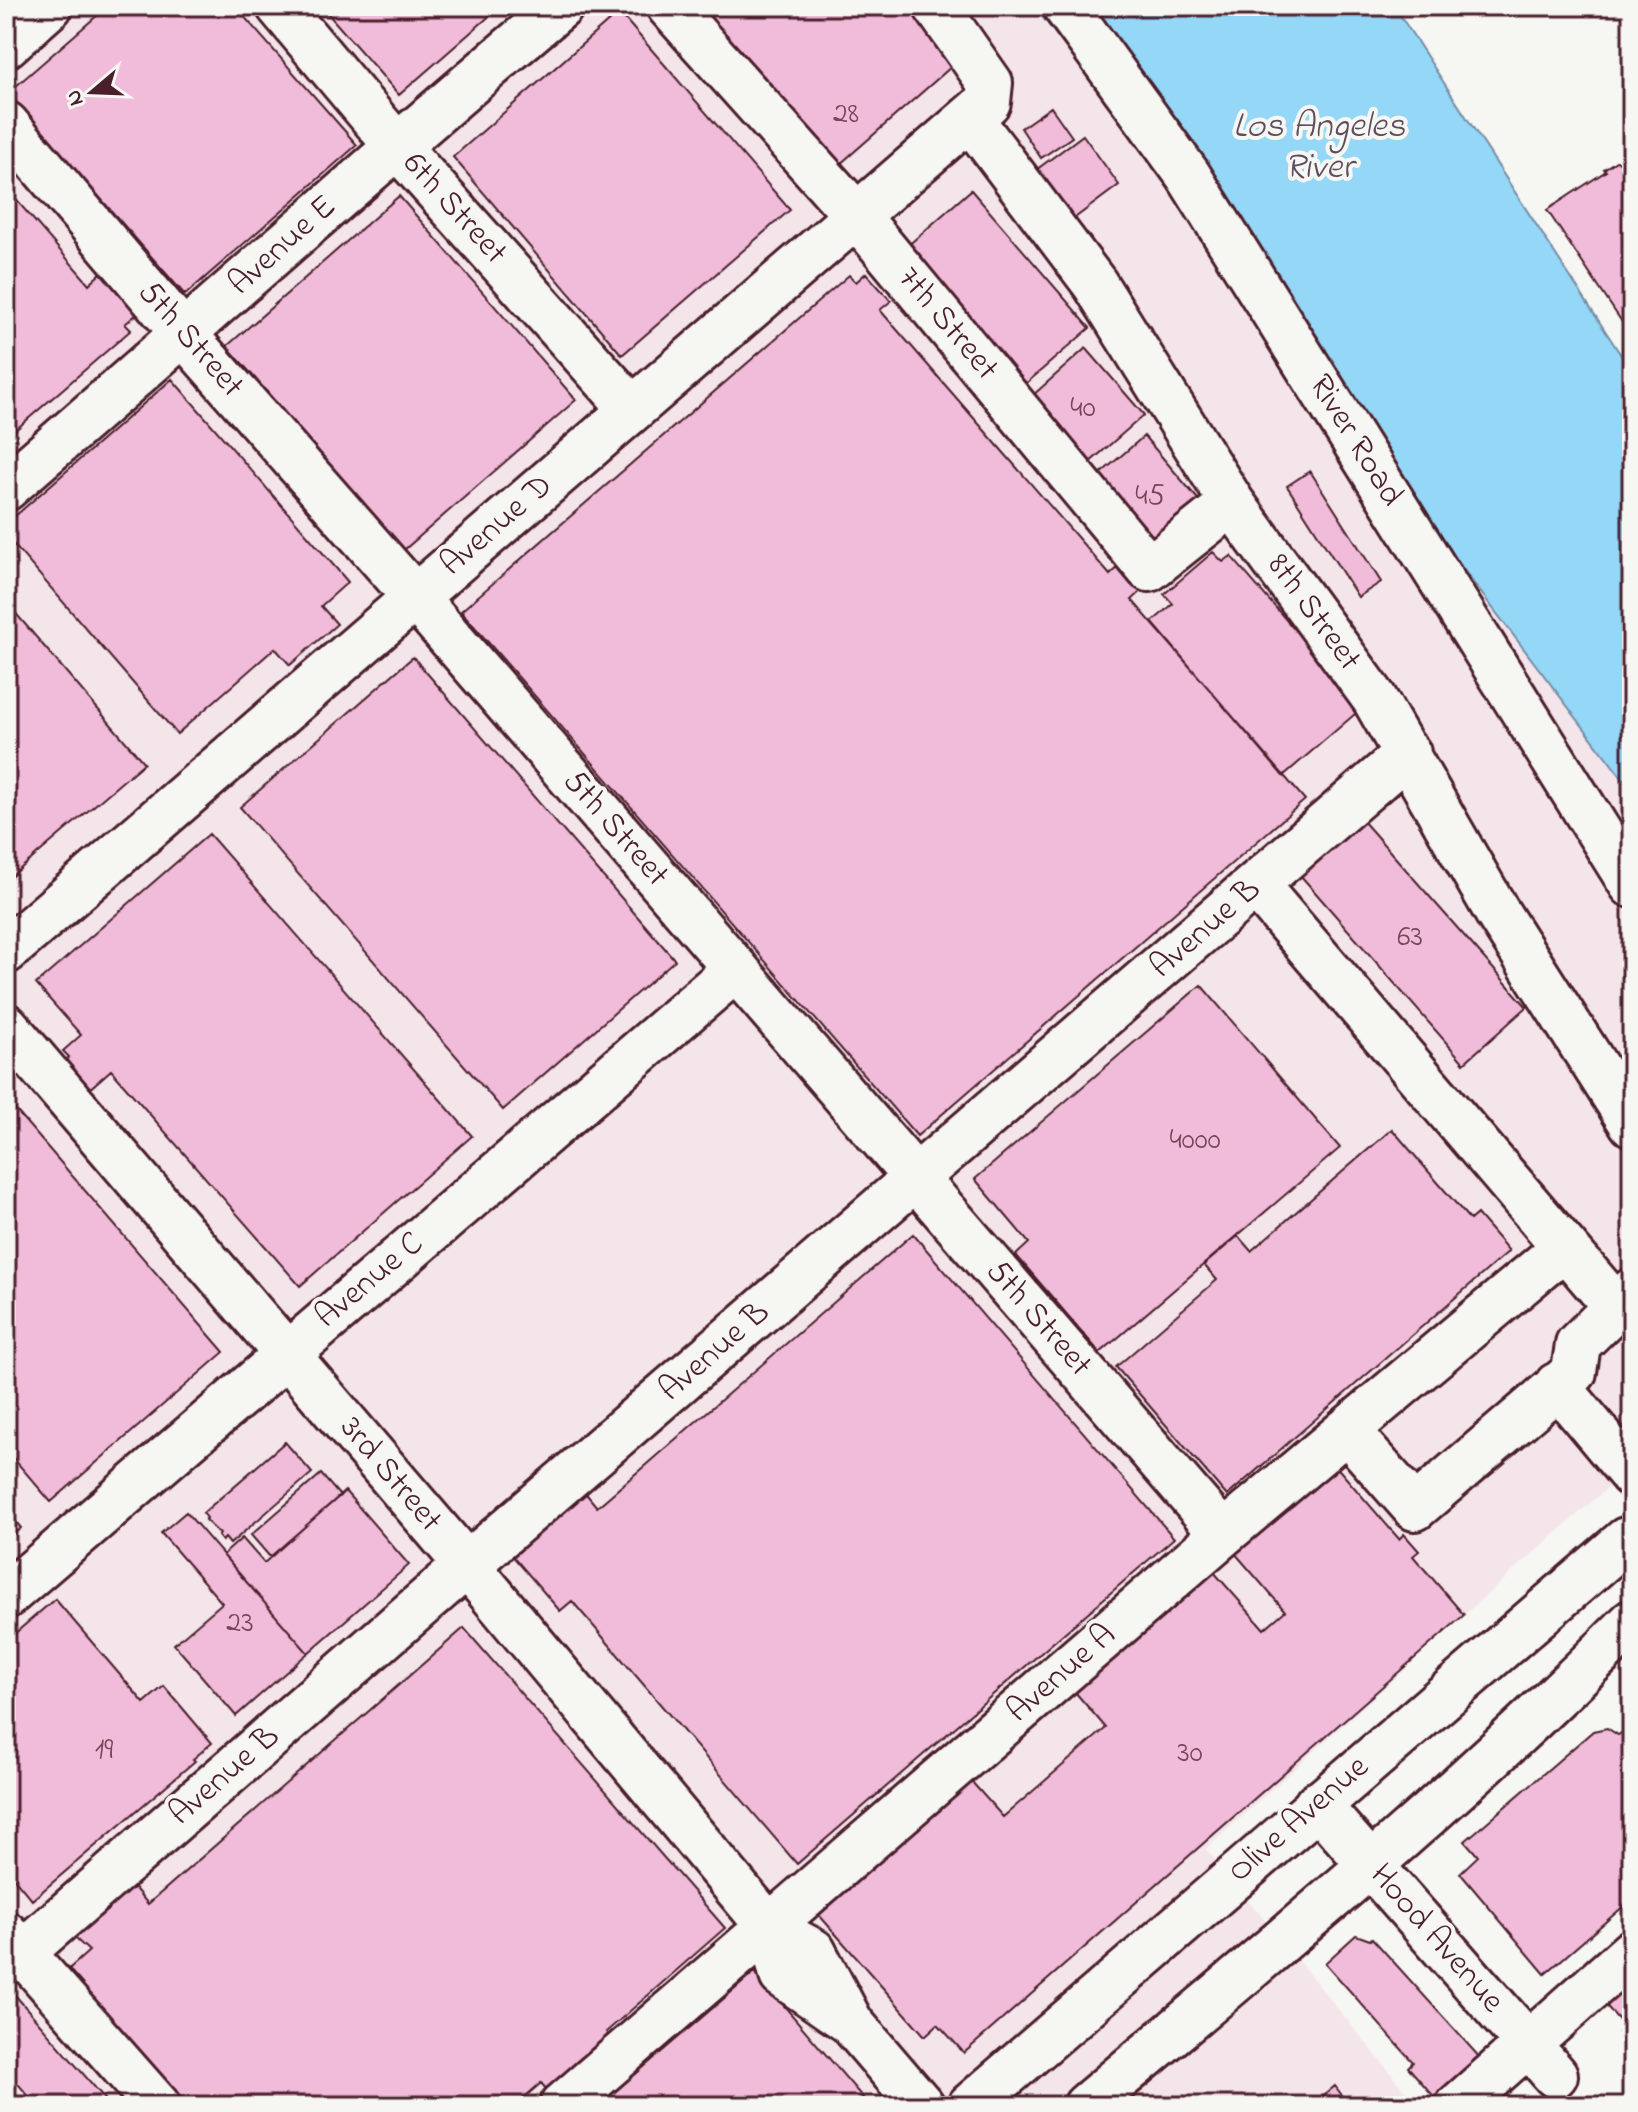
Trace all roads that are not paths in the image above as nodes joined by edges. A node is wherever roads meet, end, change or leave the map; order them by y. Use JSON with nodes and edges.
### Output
{"nodes":[{"id":1,"x":50,"y":6,"type":"edge"},
{"id":2,"x":279,"y":6,"type":"edge"},
{"id":3,"x":561,"y":6,"type":"edge"},
{"id":4,"x":669,"y":6,"type":"edge"},
{"id":5,"x":936,"y":6,"type":"edge"},
{"id":6,"x":1065,"y":6,"type":"edge"},
{"id":7,"x":6,"y":45,"type":"edge"},
{"id":8,"x":979,"y":110,"type":"junction"},
{"id":9,"x":6,"y":124,"type":"edge"},
{"id":10,"x":396,"y":145,"type":"junction"},
{"id":11,"x":856,"y":215,"type":"junction"},
{"id":12,"x":184,"y":334,"type":"junction"},
{"id":13,"x":632,"y":409,"type":"junction"},
{"id":14,"x":6,"y":488,"type":"edge"},
{"id":15,"x":1232,"y":503,"type":"junction"},
{"id":16,"x":415,"y":597,"type":"junction"},
{"id":17,"x":1408,"y":753,"type":"junction"},
{"id":18,"x":1256,"y":885,"type":"junction"},
{"id":19,"x":1632,"y":885,"type":"edge"},
{"id":20,"x":6,"y":951,"type":"edge"},
{"id":21,"x":736,"y":969,"type":"junction"},
{"id":22,"x":6,"y":1026,"type":"edge"},
{"id":23,"x":1632,"y":1124,"type":"edge"},
{"id":24,"x":917,"y":1179,"type":"junction"},
{"id":25,"x":1565,"y":1247,"type":"junction"},
{"id":26,"x":1624,"y":1299,"type":"edge"},
{"id":27,"x":285,"y":1353,"type":"junction"},
{"id":28,"x":1557,"y":1385,"type":"junction"},
{"id":29,"x":1347,"y":1431,"type":"junction"},
{"id":30,"x":1632,"y":1475,"type":"edge"},
{"id":31,"x":1223,"y":1534,"type":"junction"},
{"id":32,"x":1632,"y":1539,"type":"edge"},
{"id":33,"x":467,"y":1565,"type":"junction"},
{"id":34,"x":6,"y":1596,"type":"edge"},
{"id":35,"x":1632,"y":1622,"type":"edge"},
{"id":36,"x":1317,"y":1804,"type":"junction"},
{"id":37,"x":1371,"y":1865,"type":"junction"},
{"id":38,"x":770,"y":1928,"type":"junction"},
{"id":39,"x":14,"y":1943,"type":"edge"},
{"id":40,"x":1632,"y":1952,"type":"edge"},
{"id":41,"x":1541,"y":2059,"type":"junction"},
{"id":42,"x":158,"y":2106,"type":"edge"},
{"id":43,"x":562,"y":2106,"type":"edge"},
{"id":44,"x":922,"y":2106,"type":"edge"},
{"id":45,"x":970,"y":2106,"type":"edge"},
{"id":46,"x":1086,"y":2106,"type":"edge"},
{"id":47,"x":1458,"y":2106,"type":"edge"}],
"edges":[{"from":1,"to":7,"type":"main road"},
{"from":2,"to":10,"type":"main road","name":"6th Street"},
{"from":3,"to":10,"type":"main road","name":"Avenue E"},
{"from":4,"to":11,"type":"main road","name":"7th Street"},
{"from":5,"to":8,"type":"main road","name":"8th Street"},
{"from":6,"to":19,"type":"main road","name":"River Road"},
{"from":8,"to":11,"type":"main road","name":"Avenue D"},
{"from":8,"to":15,"type":"main road","name":"8th Street"},
{"from":9,"to":12,"type":"main road","name":"5th Street"},
{"from":10,"to":12,"type":"main road","name":"Avenue E"},
{"from":10,"to":13,"type":"main road","name":"6th Street"},
{"from":11,"to":13,"type":"main road","name":"Avenue D"},
{"from":11,"to":15,"type":"main road","name":"7th Street"},
{"from":12,"to":14,"type":"main road","name":"Avenue E"},
{"from":12,"to":16,"type":"main road","name":"5th Street"},
{"from":13,"to":16,"type":"main road","name":"Avenue D"},
{"from":15,"to":17,"type":"main road","name":"8th Street"},
{"from":16,"to":20,"type":"main road","name":"Avenue D"},
{"from":16,"to":21,"type":"main road","name":"5th Street"},
{"from":17,"to":18,"type":"main road","name":"Avenue B"},
{"from":17,"to":23,"type":"main road","name":"8th Street"},
{"from":18,"to":24,"type":"main road","name":"Avenue B"},
{"from":18,"to":25,"type":"main road"},
{"from":21,"to":24,"type":"main road","name":"5th Street"},
{"from":21,"to":27,"type":"main road","name":"Avenue C"},
{"from":22,"to":27,"type":"main road","name":"3rd Street"},
{"from":24,"to":31,"type":"main road","name":"5th Street"},
{"from":24,"to":33,"type":"main road","name":"Avenue B"},
{"from":25,"to":26,"type":"main road"},
{"from":25,"to":29,"type":"main road","name":"Avenue A"},
{"from":26,"to":28,"type":"main road"},
{"from":27,"to":33,"type":"main road","name":"3rd Street"},
{"from":27,"to":34,"type":"main road","name":"Avenue C"},
{"from":28,"to":29,"type":"main road"},
{"from":28,"to":30,"type":"main road"},
{"from":29,"to":31,"type":"main road","name":"Avenue A"},
{"from":31,"to":38,"type":"main road","name":"Avenue A"},
{"from":32,"to":36,"type":"main road","name":"Olive Avenue"},
{"from":33,"to":38,"type":"main road","name":"3rd Street"},
{"from":33,"to":39,"type":"main road","name":"Avenue B"},
{"from":35,"to":37,"type":"main road"},
{"from":36,"to":37,"type":"main road","name":"Hood Avenue"},
{"from":36,"to":45,"type":"main road","name":"Olive Avenue"},
{"from":37,"to":41,"type":"main road","name":"Hood Avenue"},
{"from":37,"to":46,"type":"main road"},
{"from":38,"to":43,"type":"main road","name":"Avenue A"},
{"from":38,"to":44,"type":"main road","name":"3rd Street"},
{"from":39,"to":42,"type":"main road"},
{"from":40,"to":41,"type":"main road"},
{"from":41,"to":47,"type":"main road"}]}
